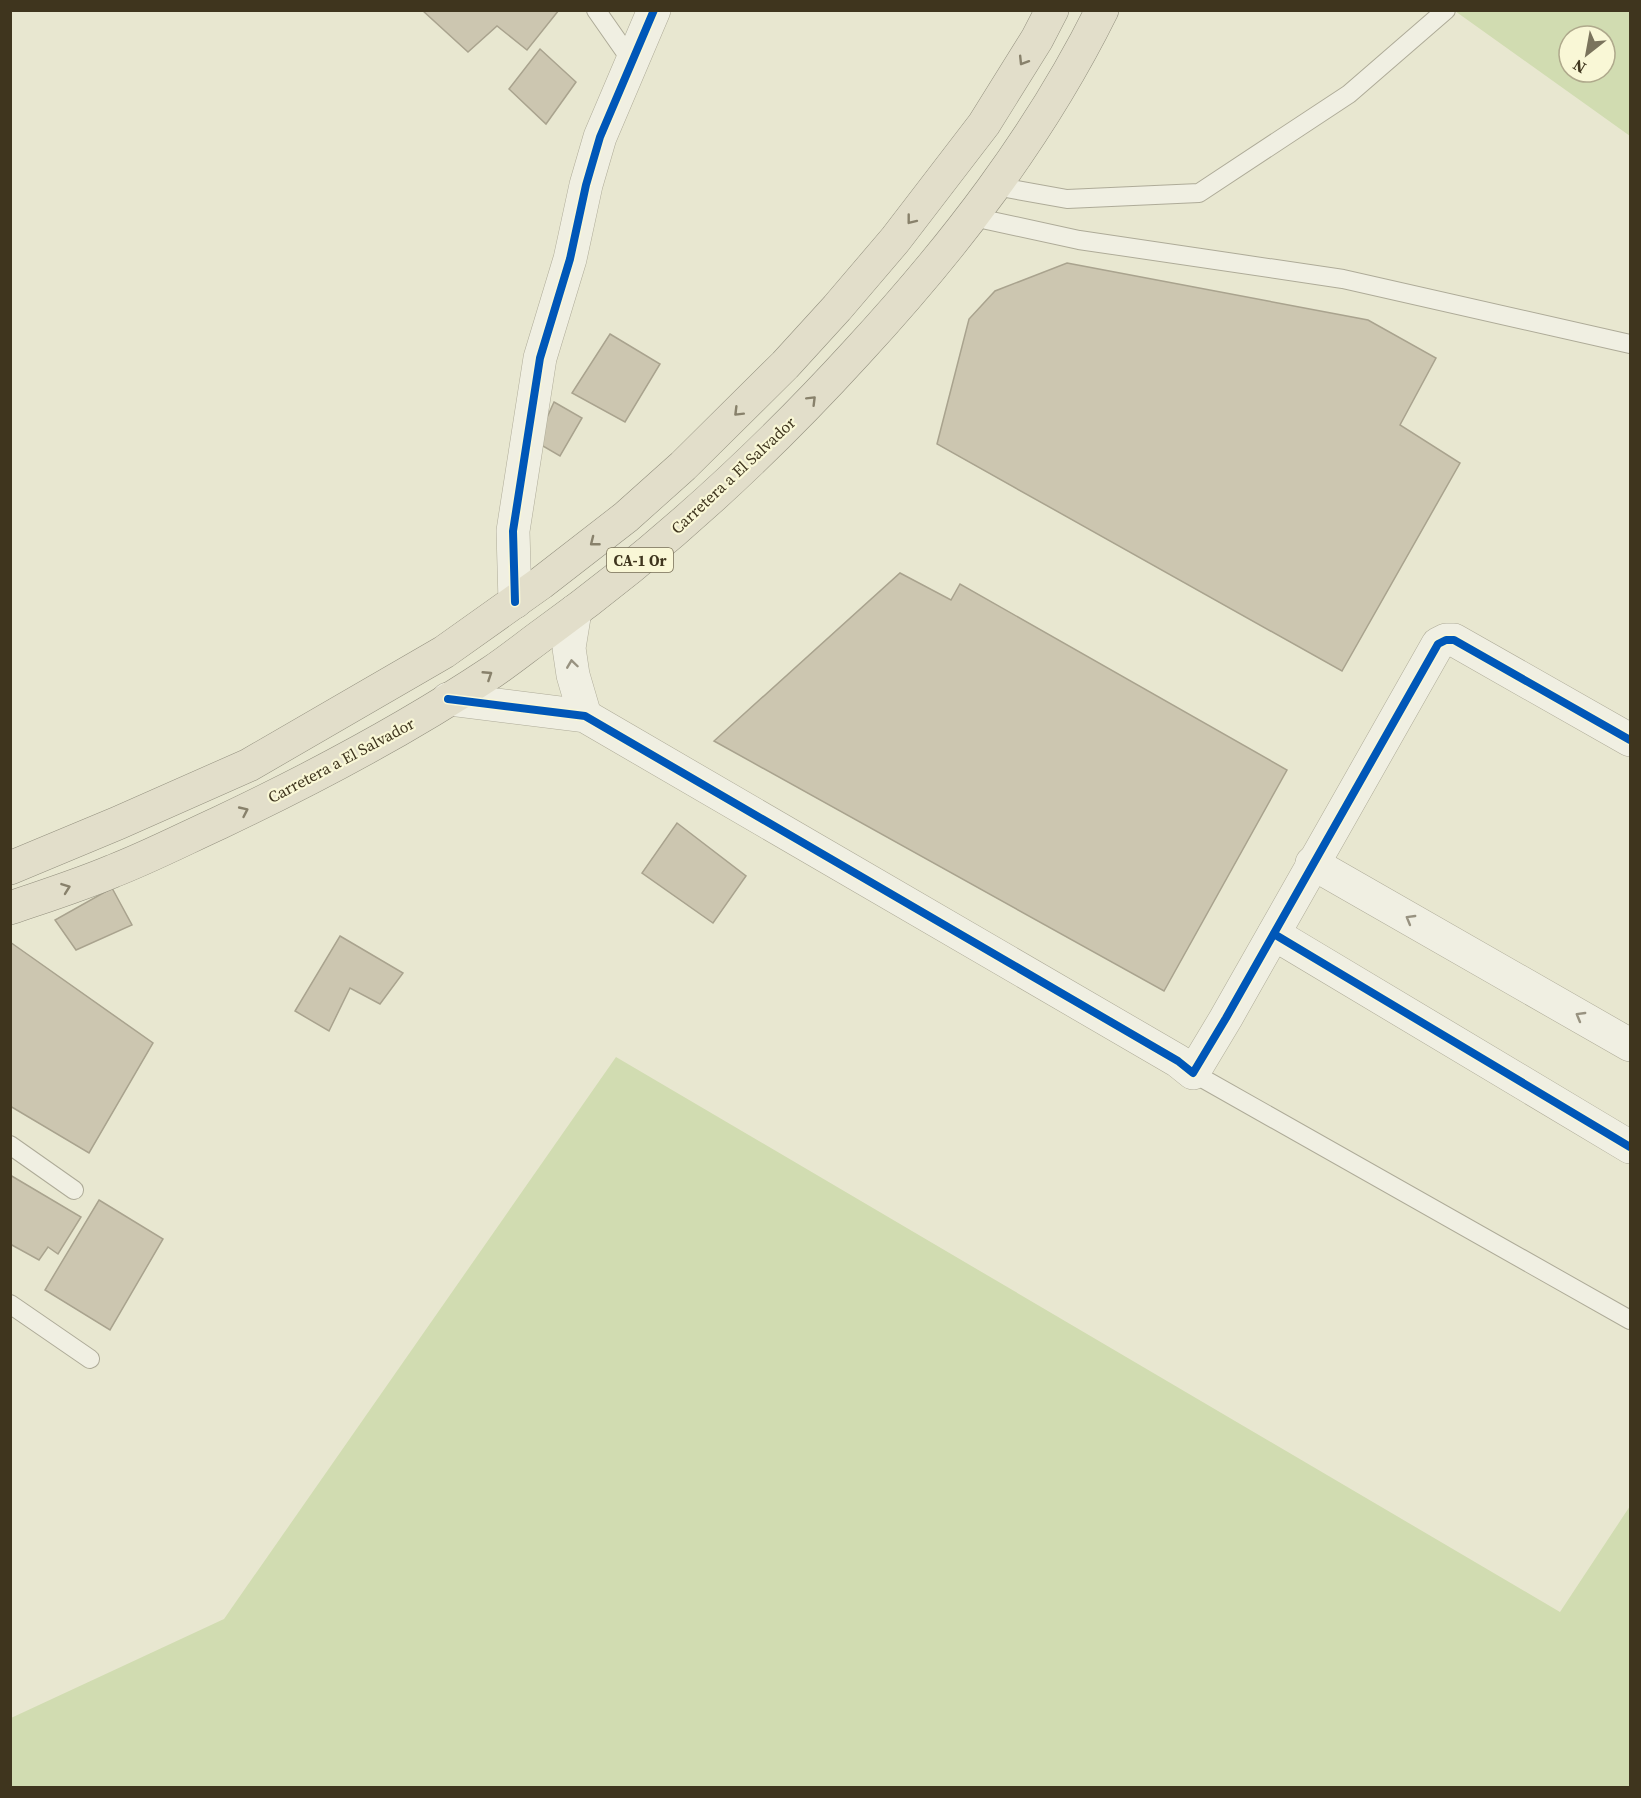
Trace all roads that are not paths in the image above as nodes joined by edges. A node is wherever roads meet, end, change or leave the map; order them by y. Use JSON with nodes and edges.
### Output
{"nodes":[{"id":1,"x":596,"y":10,"type":"edge"},
{"id":2,"x":654,"y":10,"type":"edge"},
{"id":3,"x":1052,"y":10,"type":"edge"},
{"id":4,"x":1102,"y":10,"type":"edge"},
{"id":5,"x":1446,"y":10,"type":"edge"},
{"id":6,"x":633,"y":63,"type":"junction"},
{"id":7,"x":995,"y":186,"type":"junction"},
{"id":8,"x":973,"y":217,"type":"junction"},
{"id":9,"x":1630,"y":344,"type":"edge"},
{"id":10,"x":515,"y":602,"type":"junction"},
{"id":11,"x":575,"y":611,"type":"junction"},
{"id":12,"x":448,"y":699,"type":"junction"},
{"id":13,"x":585,"y":716,"type":"junction"},
{"id":14,"x":1630,"y":740,"type":"edge"},
{"id":15,"x":1312,"y":863,"type":"junction"},
{"id":16,"x":10,"y":868,"type":"edge"},
{"id":17,"x":10,"y":908,"type":"edge"},
{"id":18,"x":1274,"y":934,"type":"junction"},
{"id":19,"x":1630,"y":1045,"type":"edge"},
{"id":20,"x":1192,"y":1073,"type":"junction"},
{"id":21,"x":10,"y":1145,"type":"edge"},
{"id":22,"x":1630,"y":1147,"type":"edge"},
{"id":23,"x":74,"y":1190,"type":"dead end"},
{"id":24,"x":10,"y":1304,"type":"edge"},
{"id":25,"x":1630,"y":1320,"type":"edge"},
{"id":26,"x":90,"y":1359,"type":"dead end"}],
"edges":[{"from":1,"to":6,"type":"lane"},
{"from":2,"to":6,"type":"street"},
{"from":3,"to":10,"type":"highway","number":"CA-1 Or","one_way":true},
{"from":4,"to":7,"type":"highway","name":"Carretera a El Salvador","number":"CA-1 Or"},
{"from":5,"to":7,"type":"lane"},
{"from":6,"to":10,"type":"street"},
{"from":7,"to":8,"type":"highway","name":"Carretera a El Salvador","number":"CA-1 Or"},
{"from":8,"to":9,"type":"lane"},
{"from":11,"to":8,"type":"highway","name":"Carretera a El Salvador","number":"CA-1 Or","one_way":true},
{"from":10,"to":16,"type":"highway","number":"CA-1 Or"},
{"from":12,"to":11,"type":"highway","name":"Carretera a El Salvador","number":"CA-1 Or","one_way":true},
{"from":13,"to":11,"type":"street","one_way":true},
{"from":12,"to":13,"type":"street"},
{"from":17,"to":12,"type":"highway","name":"Carretera a El Salvador","number":"CA-1 Or","one_way":true},
{"from":13,"to":20,"type":"street"},
{"from":14,"to":15,"type":"street"},
{"from":15,"to":18,"type":"street"},
{"from":19,"to":15,"type":"street","one_way":true},
{"from":18,"to":20,"type":"street"},
{"from":18,"to":22,"type":"street"},
{"from":20,"to":25,"type":"lane"},
{"from":21,"to":23,"type":"lane"},
{"from":24,"to":26,"type":"lane"}]}
